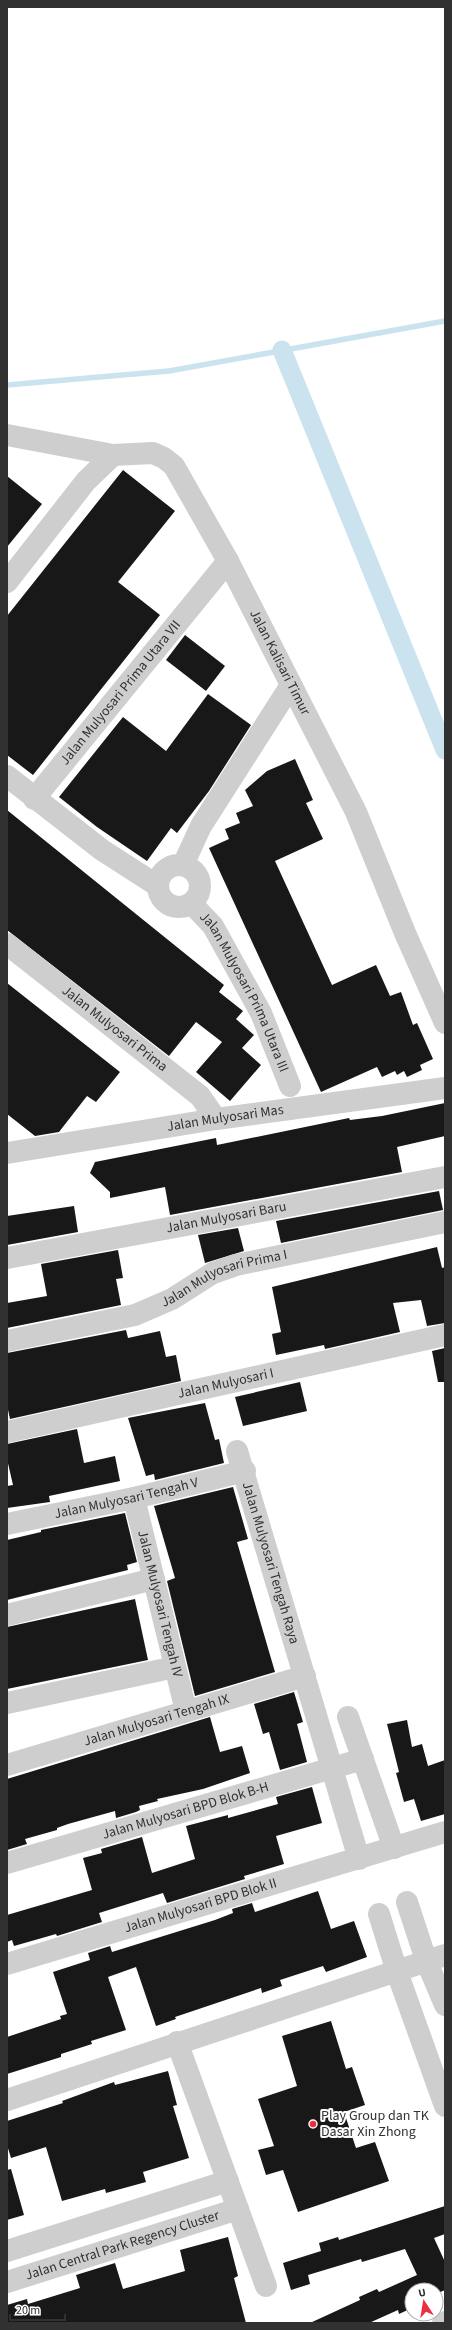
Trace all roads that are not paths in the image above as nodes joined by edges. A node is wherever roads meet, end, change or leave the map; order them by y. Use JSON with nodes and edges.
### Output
{"nodes":[{"id":1,"x":7,"y":435,"type":"edge"},
{"id":2,"x":113,"y":455,"type":"junction"},
{"id":3,"x":228,"y":561,"type":"junction"},
{"id":4,"x":7,"y":582,"type":"edge"},
{"id":5,"x":287,"y":691,"type":"junction"},
{"id":6,"x":7,"y":776,"type":"edge"},
{"id":7,"x":34,"y":799,"type":"junction"},
{"id":8,"x":183,"y":865,"type":"junction"},
{"id":9,"x":158,"y":886,"type":"junction"},
{"id":10,"x":191,"y":903,"type":"junction"},
{"id":11,"x":7,"y":944,"type":"edge"},
{"id":12,"x":445,"y":1023,"type":"edge"},
{"id":13,"x":290,"y":1086,"type":"dead end"},
{"id":14,"x":445,"y":1088,"type":"edge"},
{"id":15,"x":216,"y":1119,"type":"junction"},
{"id":16,"x":7,"y":1153,"type":"edge"},
{"id":17,"x":445,"y":1177,"type":"edge"},
{"id":18,"x":445,"y":1222,"type":"edge"},
{"id":19,"x":7,"y":1258,"type":"edge"},
{"id":20,"x":445,"y":1335,"type":"edge"},
{"id":21,"x":7,"y":1341,"type":"edge"},
{"id":22,"x":7,"y":1432,"type":"edge"},
{"id":23,"x":237,"y":1451,"type":"dead end"},
{"id":24,"x":245,"y":1471,"type":"junction"},
{"id":25,"x":134,"y":1498,"type":"junction"},
{"id":26,"x":7,"y":1524,"type":"edge"},
{"id":27,"x":154,"y":1579,"type":"junction"},
{"id":28,"x":7,"y":1615,"type":"edge"},
{"id":29,"x":175,"y":1667,"type":"junction"},
{"id":30,"x":305,"y":1676,"type":"junction"},
{"id":31,"x":7,"y":1703,"type":"edge"},
{"id":32,"x":186,"y":1711,"type":"junction"},
{"id":33,"x":348,"y":1717,"type":"dead end"},
{"id":34,"x":363,"y":1759,"type":"junction"},
{"id":35,"x":7,"y":1765,"type":"edge"},
{"id":36,"x":334,"y":1769,"type":"junction"},
{"id":37,"x":445,"y":1832,"type":"edge"},
{"id":38,"x":394,"y":1848,"type":"junction"},
{"id":39,"x":359,"y":1859,"type":"junction"},
{"id":40,"x":7,"y":1863,"type":"edge"},
{"id":41,"x":407,"y":1902,"type":"dead end"},
{"id":42,"x":379,"y":1914,"type":"dead end"},
{"id":43,"x":436,"y":1958,"type":"edge"},
{"id":44,"x":7,"y":1964,"type":"edge"},
{"id":45,"x":397,"y":1972,"type":"junction"},
{"id":46,"x":445,"y":2005,"type":"edge"},
{"id":47,"x":177,"y":2042,"type":"junction"},
{"id":48,"x":7,"y":2100,"type":"edge"},
{"id":49,"x":445,"y":2106,"type":"edge"},
{"id":50,"x":228,"y":2181,"type":"junction"},
{"id":51,"x":238,"y":2209,"type":"junction"},
{"id":52,"x":7,"y":2251,"type":"edge"},
{"id":53,"x":7,"y":2282,"type":"edge"},
{"id":54,"x":266,"y":2286,"type":"dead end"}],
"edges":[{"from":1,"to":2,"type":"street","name":"Jalan Kalisari Timur"},
{"from":2,"to":3,"type":"street","name":"Jalan Kalisari Timur"},
{"from":2,"to":4,"type":"street"},
{"from":3,"to":5,"type":"street","name":"Jalan Kalisari Timur"},
{"from":3,"to":7,"type":"street","name":"Jalan Mulyosari Prima Utara VII"},
{"from":5,"to":8,"type":"street"},
{"from":5,"to":12,"type":"street","name":"Jalan Kalisari Timur"},
{"from":6,"to":7,"type":"street"},
{"from":7,"to":9,"type":"street"},
{"from":8,"to":9,"type":"street"},
{"from":8,"to":10,"type":"street"},
{"from":9,"to":10,"type":"street"},
{"from":10,"to":13,"type":"street","name":"Jalan Mulyosari Prima Utara III"},
{"from":11,"to":15,"type":"street","name":"Jalan Mulyosari Prima"},
{"from":14,"to":15,"type":"street","name":"Jalan Mulyosari Mas"},
{"from":15,"to":16,"type":"street","name":"Jalan Mulyosari Mas"},
{"from":17,"to":19,"type":"street","name":"Jalan Mulyosari Baru"},
{"from":18,"to":21,"type":"street","name":"Jalan Mulyosari Prima I"},
{"from":20,"to":22,"type":"street","name":"Jalan Mulyosari I"},
{"from":23,"to":24,"type":"street","name":"Jalan Mulyosari Tengah Raya"},
{"from":24,"to":25,"type":"street","name":"Jalan Mulyosari Tengah V"},
{"from":24,"to":30,"type":"street","name":"Jalan Mulyosari Tengah Raya"},
{"from":25,"to":26,"type":"street","name":"Jalan Mulyosari Tengah V"},
{"from":25,"to":27,"type":"street","name":"Jalan Mulyosari Tengah IV"},
{"from":27,"to":28,"type":"street"},
{"from":27,"to":29,"type":"street","name":"Jalan Mulyosari Tengah IV"},
{"from":29,"to":31,"type":"street"},
{"from":29,"to":32,"type":"street","name":"Jalan Mulyosari Tengah IV"},
{"from":30,"to":32,"type":"street","name":"Jalan Mulyosari Tengah IX"},
{"from":30,"to":36,"type":"street","name":"Jalan Mulyosari Tengah Raya"},
{"from":32,"to":35,"type":"street","name":"Jalan Mulyosari Tengah IX"},
{"from":33,"to":34,"type":"street"},
{"from":34,"to":36,"type":"street","name":"Jalan Mulyosari BPD Blok B-H"},
{"from":34,"to":38,"type":"street"},
{"from":36,"to":39,"type":"street","name":"Jalan Mulyosari Tengah Raya"},
{"from":36,"to":40,"type":"street","name":"Jalan Mulyosari BPD Blok B-H"},
{"from":37,"to":38,"type":"street","name":"Jalan Mulyosari BPD Blok II"},
{"from":38,"to":39,"type":"street","name":"Jalan Mulyosari BPD Blok II"},
{"from":39,"to":44,"type":"street","name":"Jalan Mulyosari BPD Blok II"},
{"from":41,"to":43,"type":"street"},
{"from":42,"to":45,"type":"street"},
{"from":43,"to":45,"type":"street"},
{"from":43,"to":46,"type":"street"},
{"from":45,"to":47,"type":"street"},
{"from":45,"to":49,"type":"street"},
{"from":47,"to":48,"type":"street"},
{"from":47,"to":50,"type":"street","name":"Jalan Central Park Regency Cluster"},
{"from":50,"to":51,"type":"street","name":"Jalan Central Park Regency Cluster"},
{"from":50,"to":52,"type":"street","name":"Jalan Central Park Regency Cluster"},
{"from":51,"to":53,"type":"street","name":"Jalan Central Park Regency Cluster"},
{"from":51,"to":54,"type":"street","name":"Jalan Central Park Regency Cluster"}]}
